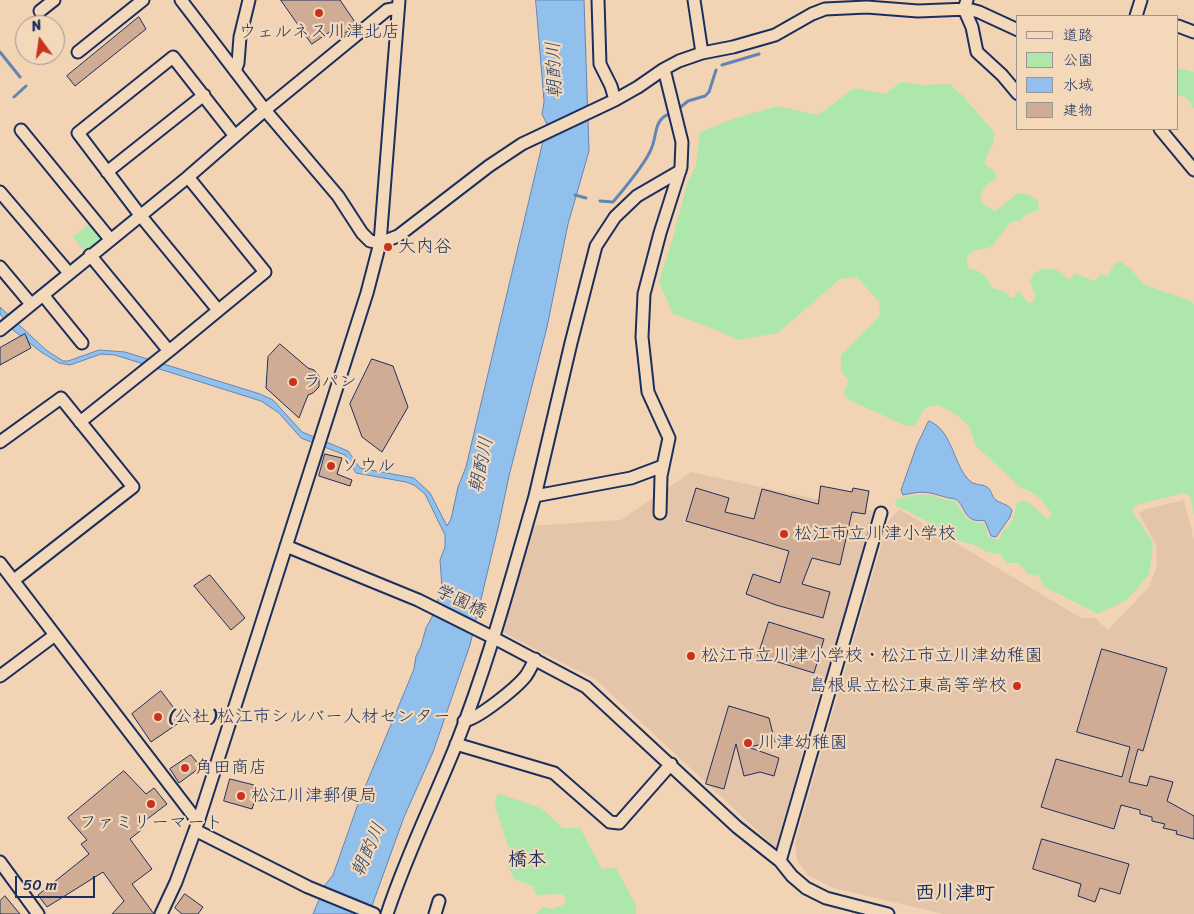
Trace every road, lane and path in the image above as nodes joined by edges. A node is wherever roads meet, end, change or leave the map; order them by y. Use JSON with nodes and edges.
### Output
{"nodes":[{"id":1,"x":54,"y":0,"type":"edge"},
{"id":2,"x":143,"y":0,"type":"edge"},
{"id":3,"x":181,"y":0,"type":"edge"},
{"id":4,"x":249,"y":0,"type":"edge"},
{"id":5,"x":598,"y":0,"type":"edge"},
{"id":6,"x":694,"y":0,"type":"edge"},
{"id":7,"x":1141,"y":0,"type":"edge"},
{"id":8,"x":399,"y":4,"type":"edge"},
{"id":9,"x":966,"y":5,"type":"edge"},
{"id":10,"x":40,"y":12,"type":"dead end"},
{"id":11,"x":1136,"y":14,"type":"edge"},
{"id":12,"x":1179,"y":26,"type":"edge"},
{"id":13,"x":1016,"y":29,"type":"edge"},
{"id":14,"x":1194,"y":32,"type":"edge"},
{"id":15,"x":78,"y":52,"type":"dead end"},
{"id":16,"x":702,"y":53,"type":"junction"},
{"id":17,"x":664,"y":69,"type":"junction"},
{"id":18,"x":235,"y":71,"type":"junction"},
{"id":19,"x":1016,"y":92,"type":"edge"},
{"id":20,"x":204,"y":96,"type":"junction"},
{"id":21,"x":609,"y":103,"type":"junction"},
{"id":22,"x":265,"y":110,"type":"junction"},
{"id":23,"x":21,"y":130,"type":"dead end"},
{"id":24,"x":1161,"y":130,"type":"edge"},
{"id":25,"x":235,"y":136,"type":"junction"},
{"id":26,"x":1194,"y":170,"type":"edge"},
{"id":27,"x":680,"y":171,"type":"junction"},
{"id":28,"x":107,"y":172,"type":"junction"},
{"id":29,"x":188,"y":177,"type":"junction"},
{"id":30,"x":0,"y":192,"type":"edge"},
{"id":31,"x":140,"y":215,"type":"junction"},
{"id":32,"x":110,"y":239,"type":"junction"},
{"id":33,"x":380,"y":243,"type":"junction"},
{"id":34,"x":90,"y":255,"type":"junction"},
{"id":35,"x":0,"y":268,"type":"edge"},
{"id":36,"x":69,"y":273,"type":"junction"},
{"id":37,"x":42,"y":295,"type":"junction"},
{"id":38,"x":31,"y":304,"type":"junction"},
{"id":39,"x":218,"y":310,"type":"junction"},
{"id":40,"x":6,"y":324,"type":"edge"},
{"id":41,"x":82,"y":342,"type":"dead end"},
{"id":42,"x":168,"y":351,"type":"junction"},
{"id":43,"x":80,"y":422,"type":"junction"},
{"id":44,"x":0,"y":442,"type":"edge"},
{"id":45,"x":663,"y":466,"type":"junction"},
{"id":46,"x":535,"y":496,"type":"junction"},
{"id":47,"x":660,"y":512,"type":"dead end"},
{"id":48,"x":882,"y":513,"type":"dead end"},
{"id":49,"x":286,"y":546,"type":"junction"},
{"id":50,"x":0,"y":563,"type":"edge"},
{"id":51,"x":14,"y":580,"type":"junction"},
{"id":52,"x":55,"y":635,"type":"junction"},
{"id":53,"x":491,"y":636,"type":"junction"},
{"id":54,"x":535,"y":659,"type":"junction"},
{"id":55,"x":0,"y":676,"type":"edge"},
{"id":56,"x":464,"y":721,"type":"junction"},
{"id":57,"x":456,"y":744,"type":"junction"},
{"id":58,"x":671,"y":764,"type":"junction"},
{"id":59,"x":197,"y":826,"type":"junction"},
{"id":60,"x":780,"y":861,"type":"junction"},
{"id":61,"x":0,"y":862,"type":"edge"},
{"id":62,"x":439,"y":901,"type":"dead end"},
{"id":63,"x":881,"y":913,"type":"edge"},
{"id":64,"x":38,"y":914,"type":"edge"},
{"id":65,"x":161,"y":914,"type":"edge"},
{"id":66,"x":374,"y":914,"type":"edge"},
{"id":67,"x":387,"y":914,"type":"edge"},
{"id":68,"x":435,"y":914,"type":"edge"}],
"edges":[{"from":1,"to":10,"type":"street"},
{"from":2,"to":15,"type":"street"},
{"from":3,"to":18,"type":"street"},
{"from":4,"to":18,"type":"street"},
{"from":5,"to":21,"type":"street"},
{"from":6,"to":16,"type":"street"},
{"from":7,"to":11,"type":"street"},
{"from":8,"to":22,"type":"street"},
{"from":8,"to":33,"type":"street"},
{"from":9,"to":13,"type":"street"},
{"from":9,"to":16,"type":"street"},
{"from":9,"to":19,"type":"street"},
{"from":12,"to":14,"type":"street"},
{"from":16,"to":17,"type":"street"},
{"from":17,"to":21,"type":"street"},
{"from":17,"to":27,"type":"street"},
{"from":18,"to":22,"type":"street"},
{"from":20,"to":25,"type":"street"},
{"from":20,"to":28,"type":"street"},
{"from":20,"to":28,"type":"street"},
{"from":21,"to":33,"type":"street"},
{"from":22,"to":25,"type":"street"},
{"from":22,"to":33,"type":"street"},
{"from":23,"to":32,"type":"street"},
{"from":24,"to":26,"type":"street"},
{"from":25,"to":29,"type":"street"},
{"from":27,"to":45,"type":"street"},
{"from":27,"to":46,"type":"street"},
{"from":28,"to":31,"type":"street"},
{"from":29,"to":31,"type":"street"},
{"from":29,"to":39,"type":"street"},
{"from":30,"to":36,"type":"street"},
{"from":31,"to":32,"type":"street"},
{"from":31,"to":39,"type":"street"},
{"from":32,"to":34,"type":"street"},
{"from":33,"to":49,"type":"street"},
{"from":34,"to":36,"type":"street"},
{"from":34,"to":42,"type":"street"},
{"from":35,"to":38,"type":"street"},
{"from":36,"to":37,"type":"street"},
{"from":37,"to":38,"type":"street"},
{"from":37,"to":41,"type":"street"},
{"from":38,"to":40,"type":"street"},
{"from":39,"to":42,"type":"street"},
{"from":42,"to":43,"type":"street"},
{"from":43,"to":44,"type":"street"},
{"from":43,"to":51,"type":"street"},
{"from":45,"to":46,"type":"street"},
{"from":45,"to":47,"type":"street"},
{"from":46,"to":53,"type":"street"},
{"from":48,"to":60,"type":"street"},
{"from":49,"to":53,"type":"street","name":"学園橋"},
{"from":49,"to":59,"type":"street"},
{"from":50,"to":51,"type":"street"},
{"from":51,"to":52,"type":"street"},
{"from":52,"to":55,"type":"street"},
{"from":52,"to":59,"type":"street"},
{"from":53,"to":54,"type":"street","name":"学園橋"},
{"from":53,"to":56,"type":"street"},
{"from":54,"to":56,"type":"street"},
{"from":54,"to":58,"type":"street","name":"学園橋"},
{"from":56,"to":57,"type":"street"},
{"from":57,"to":58,"type":"street"},
{"from":57,"to":67,"type":"street"},
{"from":58,"to":60,"type":"street","name":"学園橋"},
{"from":59,"to":65,"type":"street"},
{"from":59,"to":66,"type":"street"},
{"from":60,"to":63,"type":"street","name":"学園橋"},
{"from":61,"to":64,"type":"street"},
{"from":62,"to":68,"type":"street"}]}
